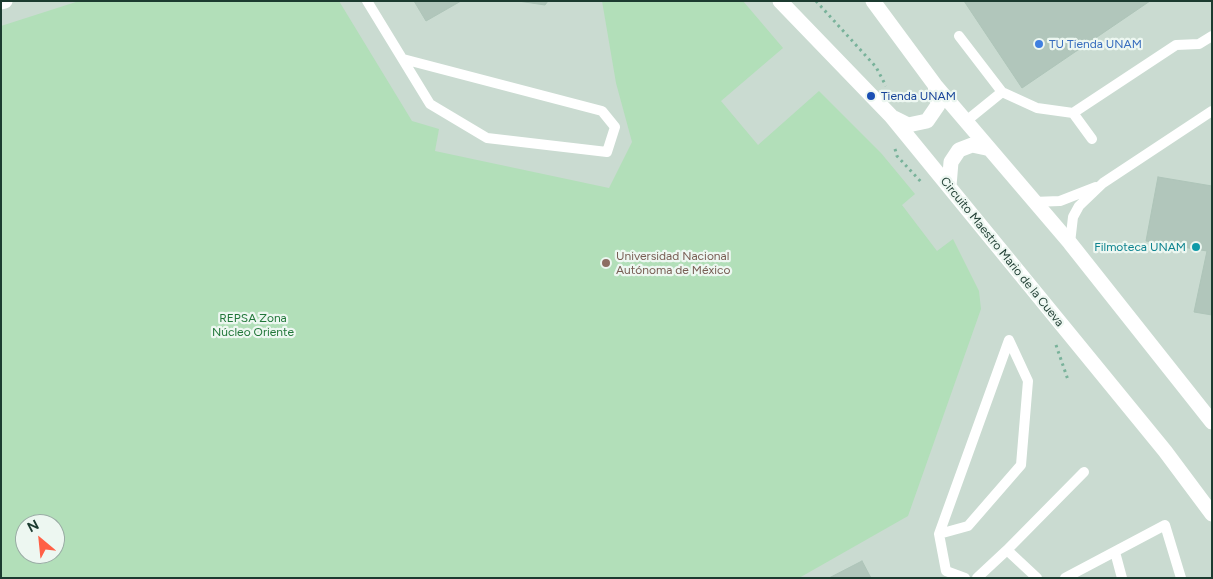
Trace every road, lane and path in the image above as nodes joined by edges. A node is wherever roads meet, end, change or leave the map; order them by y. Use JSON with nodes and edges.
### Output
{"nodes":[{"id":1,"x":5,"y":1,"type":"edge"},
{"id":2,"x":367,"y":1,"type":"edge"},
{"id":3,"x":780,"y":1,"type":"edge"},
{"id":4,"x":816,"y":1,"type":"edge"},
{"id":5,"x":873,"y":1,"type":"edge"},
{"id":6,"x":1,"y":2,"type":"edge"},
{"id":7,"x":959,"y":36,"type":"dead end"},
{"id":8,"x":1212,"y":36,"type":"edge"},
{"id":9,"x":403,"y":59,"type":"junction"},
{"id":10,"x":935,"y":86,"type":"junction"},
{"id":11,"x":887,"y":90,"type":"dead end"},
{"id":12,"x":1002,"y":92,"type":"junction"},
{"id":13,"x":1212,"y":111,"type":"edge"},
{"id":14,"x":1073,"y":113,"type":"junction"},
{"id":15,"x":891,"y":116,"type":"junction"},
{"id":16,"x":965,"y":122,"type":"junction"},
{"id":17,"x":1092,"y":139,"type":"dead end"},
{"id":18,"x":986,"y":148,"type":"junction"},
{"id":19,"x":1103,"y":183,"type":"junction"},
{"id":20,"x":949,"y":186,"type":"junction"},
{"id":21,"x":1033,"y":202,"type":"junction"},
{"id":22,"x":1070,"y":243,"type":"junction"},
{"id":23,"x":1212,"y":422,"type":"edge"},
{"id":24,"x":1084,"y":472,"type":"dead end"},
{"id":25,"x":1212,"y":514,"type":"edge"},
{"id":26,"x":939,"y":534,"type":"junction"},
{"id":27,"x":1007,"y":550,"type":"junction"},
{"id":28,"x":1115,"y":552,"type":"junction"},
{"id":29,"x":1071,"y":576,"type":"edge"},
{"id":30,"x":965,"y":578,"type":"edge"},
{"id":31,"x":977,"y":578,"type":"edge"},
{"id":32,"x":1037,"y":578,"type":"edge"},
{"id":33,"x":1122,"y":578,"type":"edge"},
{"id":34,"x":1181,"y":578,"type":"edge"}],
"edges":[{"from":1,"to":6,"type":"street"},
{"from":2,"to":9,"type":"lane"},
{"from":3,"to":15,"type":"street","name":"Circuito Maestro Mario de la Cueva"},
{"from":4,"to":11,"type":"path"},
{"from":5,"to":10,"type":"street"},
{"from":7,"to":12,"type":"lane"},
{"from":8,"to":14,"type":"lane"},
{"from":9,"to":9,"type":"lane"},
{"from":10,"to":15,"type":"street"},
{"from":10,"to":16,"type":"street"},
{"from":12,"to":14,"type":"lane"},
{"from":12,"to":16,"type":"lane"},
{"from":13,"to":19,"type":"lane"},
{"from":14,"to":17,"type":"lane"},
{"from":15,"to":20,"type":"street","name":"Circuito Maestro Mario de la Cueva"},
{"from":16,"to":18,"type":"street"},
{"from":18,"to":20,"type":"street"},
{"from":18,"to":21,"type":"street"},
{"from":19,"to":21,"type":"lane"},
{"from":19,"to":22,"type":"lane"},
{"from":20,"to":25,"type":"street","name":"Circuito Maestro Mario de la Cueva"},
{"from":21,"to":22,"type":"street"},
{"from":22,"to":23,"type":"street"},
{"from":24,"to":27,"type":"lane"},
{"from":26,"to":26,"type":"lane"},
{"from":26,"to":30,"type":"lane"},
{"from":27,"to":31,"type":"lane"},
{"from":27,"to":32,"type":"lane"},
{"from":28,"to":29,"type":"lane"},
{"from":28,"to":33,"type":"lane"},
{"from":28,"to":34,"type":"lane"}]}
